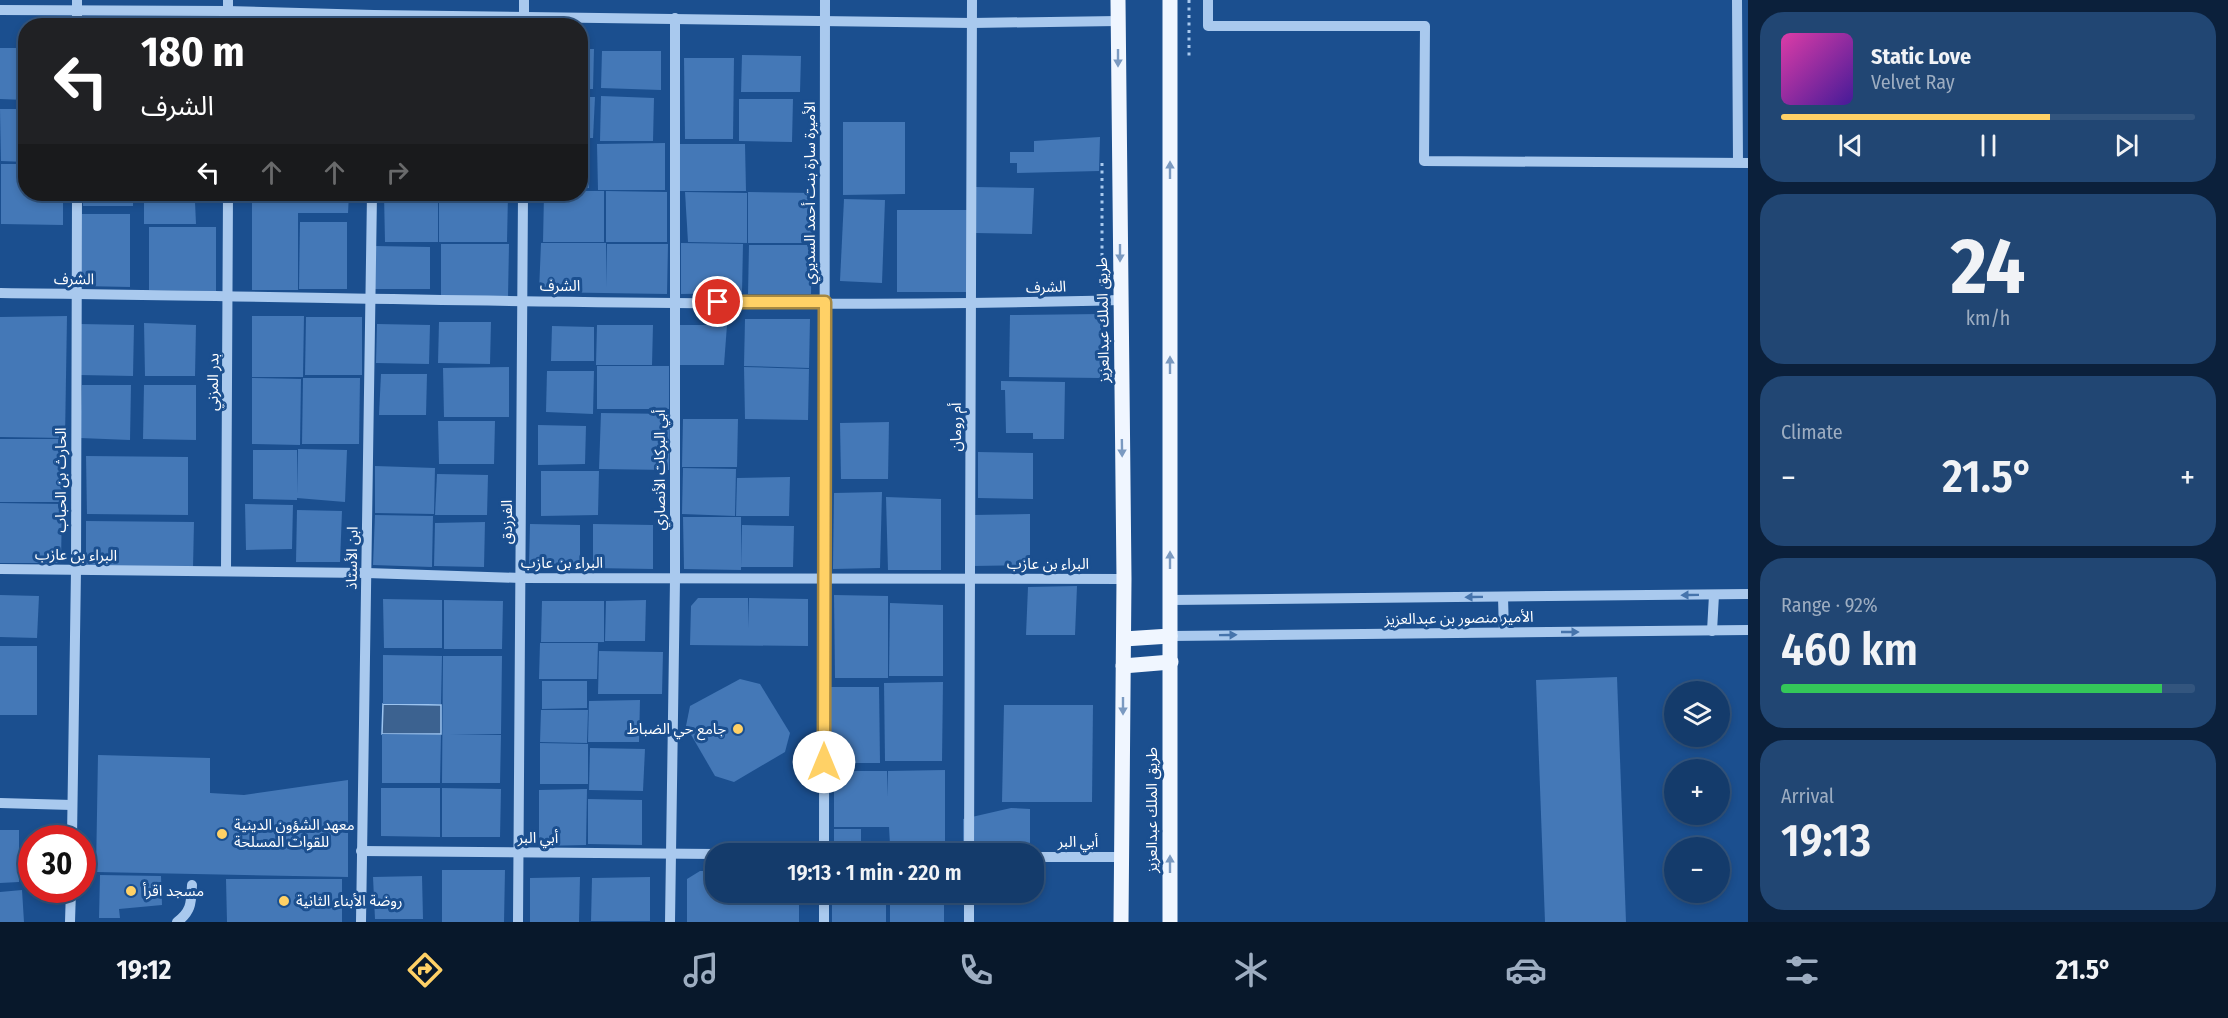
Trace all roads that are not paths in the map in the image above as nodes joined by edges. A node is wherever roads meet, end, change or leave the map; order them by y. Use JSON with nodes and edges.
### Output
{"nodes":[{"id":1,"x":524,"y":0,"type":"edge"},
{"id":2,"x":825,"y":0,"type":"edge"},
{"id":3,"x":972,"y":0,"type":"edge"},
{"id":4,"x":1118,"y":0,"type":"edge"},
{"id":5,"x":1170,"y":0,"type":"edge"},
{"id":6,"x":1208,"y":0,"type":"edge"},
{"id":7,"x":1737,"y":0,"type":"edge"},
{"id":8,"x":77,"y":5,"type":"edge"},
{"id":9,"x":227,"y":5,"type":"edge"},
{"id":10,"x":0,"y":10,"type":"edge"},
{"id":11,"x":354,"y":18,"type":"edge"},
{"id":12,"x":524,"y":18,"type":"edge"},
{"id":13,"x":675,"y":18,"type":"junction"},
{"id":14,"x":588,"y":20,"type":"edge"},
{"id":15,"x":825,"y":20,"type":"junction"},
{"id":16,"x":1118,"y":21,"type":"junction"},
{"id":17,"x":972,"y":22,"type":"junction"},
{"id":18,"x":1743,"y":163,"type":"edge"},
{"id":19,"x":77,"y":201,"type":"edge"},
{"id":20,"x":228,"y":201,"type":"edge"},
{"id":21,"x":372,"y":201,"type":"edge"},
{"id":22,"x":524,"y":201,"type":"edge"},
{"id":23,"x":0,"y":293,"type":"edge"},
{"id":24,"x":76,"y":294,"type":"junction"},
{"id":25,"x":229,"y":296,"type":"junction"},
{"id":26,"x":371,"y":298,"type":"junction"},
{"id":27,"x":1120,"y":300,"type":"junction"},
{"id":28,"x":523,"y":301,"type":"junction"},
{"id":29,"x":675,"y":302,"type":"junction"},
{"id":30,"x":825,"y":302,"type":"junction"},
{"id":31,"x":971,"y":304,"type":"junction"},
{"id":32,"x":0,"y":569,"type":"edge"},
{"id":33,"x":76,"y":570,"type":"junction"},
{"id":34,"x":226,"y":571,"type":"junction"},
{"id":35,"x":367,"y":573,"type":"junction"},
{"id":36,"x":521,"y":578,"type":"junction"},
{"id":37,"x":675,"y":579,"type":"junction"},
{"id":38,"x":825,"y":579,"type":"junction"},
{"id":39,"x":970,"y":579,"type":"junction"},
{"id":40,"x":1124,"y":579,"type":"junction"},
{"id":41,"x":1748,"y":594,"type":"edge"},
{"id":42,"x":1714,"y":595,"type":"junction"},
{"id":43,"x":1503,"y":597,"type":"junction"},
{"id":44,"x":1170,"y":600,"type":"junction"},
{"id":45,"x":1748,"y":630,"type":"edge"},
{"id":46,"x":1712,"y":631,"type":"junction"},
{"id":47,"x":1503,"y":632,"type":"junction"},
{"id":48,"x":1170,"y":636,"type":"junction"},
{"id":49,"x":1124,"y":639,"type":"junction"},
{"id":50,"x":1171,"y":662,"type":"junction"},
{"id":51,"x":1123,"y":666,"type":"junction"},
{"id":52,"x":0,"y":803,"type":"edge"},
{"id":53,"x":72,"y":805,"type":"junction"},
{"id":54,"x":72,"y":825,"type":"edge"},
{"id":55,"x":824,"y":843,"type":"edge"},
{"id":56,"x":969,"y":843,"type":"edge"},
{"id":57,"x":361,"y":851,"type":"junction"},
{"id":58,"x":519,"y":853,"type":"junction"},
{"id":59,"x":670,"y":853,"type":"junction"},
{"id":60,"x":705,"y":854,"type":"edge"},
{"id":61,"x":1044,"y":857,"type":"edge"},
{"id":62,"x":1122,"y":857,"type":"junction"},
{"id":63,"x":192,"y":885,"type":"dead end"},
{"id":64,"x":71,"y":903,"type":"edge"},
{"id":65,"x":824,"y":903,"type":"edge"},
{"id":66,"x":969,"y":903,"type":"edge"},
{"id":67,"x":71,"y":922,"type":"edge"},
{"id":68,"x":177,"y":922,"type":"edge"},
{"id":69,"x":361,"y":922,"type":"edge"},
{"id":70,"x":518,"y":922,"type":"edge"},
{"id":71,"x":670,"y":922,"type":"edge"},
{"id":72,"x":824,"y":922,"type":"edge"},
{"id":73,"x":969,"y":922,"type":"edge"},
{"id":74,"x":1121,"y":922,"type":"edge"},
{"id":75,"x":1170,"y":922,"type":"edge"}],
"edges":[{"from":1,"to":12,"type":"street"},
{"from":2,"to":15,"type":"street","name":"الأميرة سارة بنت أحمد السديري"},
{"from":3,"to":17,"type":"street","name":"أم رومان"},
{"from":4,"to":16,"type":"main road","name":"طريق الملك عبدالعزيز"},
{"from":44,"to":5,"type":"main road","name":"طريق الملك عبدالعزيز","one_way":true},
{"from":6,"to":18,"type":"street"},
{"from":7,"to":18,"type":"street"},
{"from":8,"to":9,"type":"street"},
{"from":8,"to":10,"type":"street"},
{"from":9,"to":11,"type":"street"},
{"from":13,"to":14,"type":"street"},
{"from":13,"to":15,"type":"street"},
{"from":13,"to":29,"type":"street","name":"أبي البركات الأنصاري"},
{"from":15,"to":17,"type":"street"},
{"from":15,"to":30,"type":"street","name":"الأميرة سارة بنت أحمد السديري"},
{"from":16,"to":17,"type":"street"},
{"from":16,"to":27,"type":"main road","name":"طريق الملك عبدالعزيز","one_way":true},
{"from":17,"to":31,"type":"street","name":"أم رومان"},
{"from":19,"to":24,"type":"street","name":"الحارث بن الحباب"},
{"from":20,"to":25,"type":"street","name":"بدر المزني"},
{"from":21,"to":26,"type":"street","name":"ابن الأستاذ"},
{"from":22,"to":28,"type":"street","name":"الفرزدق"},
{"from":23,"to":24,"type":"street","name":"الشرف"},
{"from":24,"to":25,"type":"street","name":"الشرف"},
{"from":24,"to":33,"type":"street","name":"الحارث بن الحباب"},
{"from":25,"to":26,"type":"street","name":"الشرف"},
{"from":25,"to":34,"type":"street","name":"بدر المزني"},
{"from":26,"to":28,"type":"street","name":"الشرف"},
{"from":26,"to":35,"type":"street","name":"ابن الأستاذ"},
{"from":27,"to":31,"type":"street","name":"الشرف"},
{"from":27,"to":40,"type":"main road","name":"طريق الملك عبدالعزيز","one_way":true},
{"from":28,"to":29,"type":"street","name":"الشرف"},
{"from":28,"to":36,"type":"street","name":"الفرزدق"},
{"from":29,"to":30,"type":"street","name":"الشرف"},
{"from":29,"to":37,"type":"street","name":"أبي البركات الأنصاري"},
{"from":30,"to":31,"type":"street","name":"الشرف"},
{"from":30,"to":38,"type":"street","name":"الأميرة سارة بنت أحمد السديري"},
{"from":31,"to":39,"type":"street","name":"أم رومان"},
{"from":32,"to":33,"type":"street","name":"البراء بن عازب"},
{"from":33,"to":34,"type":"street","name":"البراء بن عازب"},
{"from":33,"to":53,"type":"street","name":"الحارث بن الحباب"},
{"from":34,"to":35,"type":"street","name":"البراء بن عازب"},
{"from":35,"to":36,"type":"street","name":"البراء بن عازب"},
{"from":35,"to":57,"type":"street","name":"ابن الأستاذ"},
{"from":36,"to":37,"type":"street","name":"البراء بن عازب"},
{"from":36,"to":58,"type":"street","name":"الفرزدق"},
{"from":37,"to":38,"type":"street","name":"البراء بن عازب"},
{"from":37,"to":59,"type":"street","name":"أبي البركات الأنصاري"},
{"from":38,"to":39,"type":"street","name":"البراء بن عازب"},
{"from":38,"to":55,"type":"street","name":"الأميرة سارة بنت أحمد السديري"},
{"from":39,"to":40,"type":"street","name":"البراء بن عازب"},
{"from":39,"to":56,"type":"street","name":"أم رومان"},
{"from":40,"to":49,"type":"main road","name":"طريق الملك عبدالعزيز"},
{"from":41,"to":42,"type":"street","name":"الأمير منصور بن عبدالعزيز"},
{"from":42,"to":43,"type":"street","name":"الأمير منصور بن عبدالعزيز","one_way":true},
{"from":42,"to":46,"type":"street"},
{"from":43,"to":44,"type":"street","name":"الأمير منصور بن عبدالعزيز","one_way":true},
{"from":43,"to":47,"type":"street"},
{"from":44,"to":48,"type":"main road","name":"طريق الملك عبدالعزيز"},
{"from":45,"to":46,"type":"street","name":"الأمير منصور بن عبدالعزيز"},
{"from":47,"to":46,"type":"street","name":"الأمير منصور بن عبدالعزيز","one_way":true},
{"from":48,"to":47,"type":"street","name":"الأمير منصور بن عبدالعزيز","one_way":true},
{"from":48,"to":49,"type":"main road"},
{"from":48,"to":50,"type":"main road","name":"طريق الملك عبدالعزيز"},
{"from":49,"to":51,"type":"main road","name":"طريق الملك عبدالعزيز"},
{"from":50,"to":51,"type":"main road"},
{"from":75,"to":50,"type":"main road","name":"طريق الملك عبدالعزيز","one_way":true},
{"from":51,"to":62,"type":"main road","name":"طريق الملك عبدالعزيز","one_way":true},
{"from":52,"to":53,"type":"street"},
{"from":53,"to":54,"type":"street","name":"الحارث بن الحباب"},
{"from":57,"to":58,"type":"street","name":"أبي البر"},
{"from":57,"to":69,"type":"street","name":"ابن الأستاذ"},
{"from":58,"to":59,"type":"street","name":"أبي البر"},
{"from":58,"to":70,"type":"street","name":"الفرزدق"},
{"from":59,"to":60,"type":"street","name":"أبي البر"},
{"from":59,"to":71,"type":"street","name":"أبي البركات الأنصاري"},
{"from":61,"to":62,"type":"street","name":"أبي البر"},
{"from":62,"to":74,"type":"main road","name":"طريق الملك عبدالعزيز"},
{"from":63,"to":68,"type":"street"},
{"from":64,"to":67,"type":"street"},
{"from":65,"to":72,"type":"street"},
{"from":66,"to":73,"type":"street"}]}
